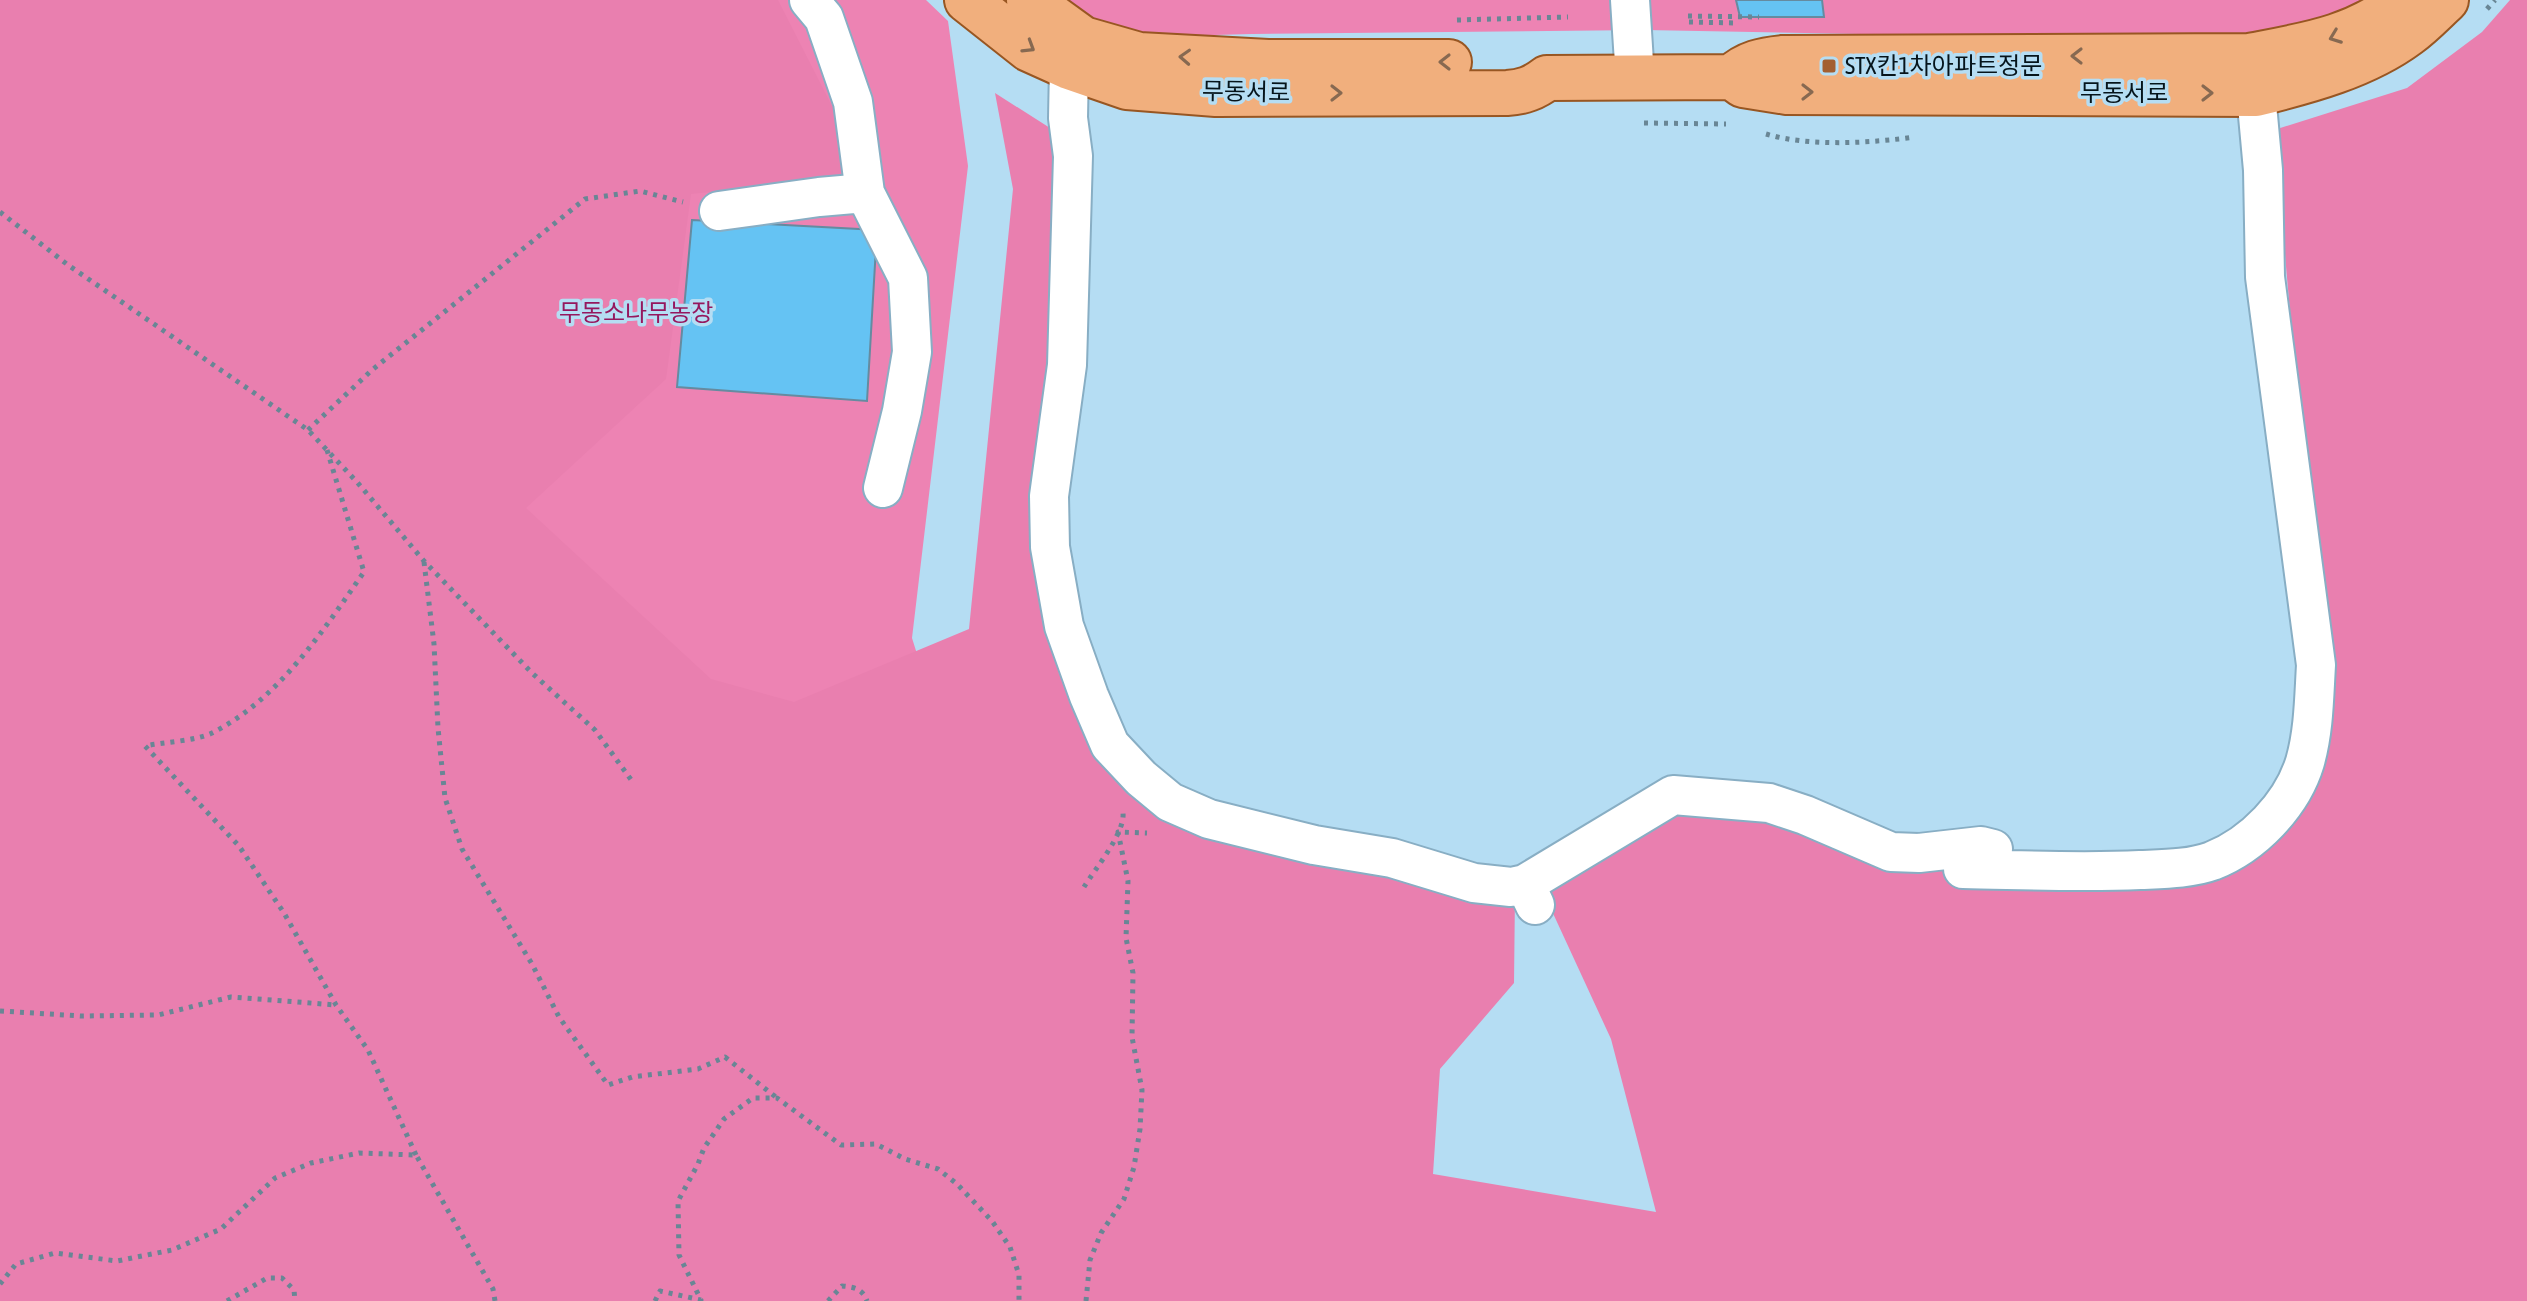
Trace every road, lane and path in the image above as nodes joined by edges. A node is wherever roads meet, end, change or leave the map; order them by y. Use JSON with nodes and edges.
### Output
{"nodes":[{"id":1,"x":809,"y":0,"type":"edge"},
{"id":2,"x":967,"y":0,"type":"edge"},
{"id":3,"x":1029,"y":0,"type":"edge"},
{"id":4,"x":1630,"y":0,"type":"edge"},
{"id":5,"x":2403,"y":0,"type":"edge"},
{"id":6,"x":2446,"y":0,"type":"edge"},
{"id":7,"x":1069,"y":67,"type":"junction"},
{"id":8,"x":1732,"y":77,"type":"junction"},
{"id":9,"x":1547,"y":78,"type":"junction"},
{"id":10,"x":1635,"y":78,"type":"junction"},
{"id":11,"x":2256,"y":94,"type":"junction"},
{"id":12,"x":1635,"y":123,"type":"dead end"},
{"id":13,"x":1727,"y":124,"type":"dead end"},
{"id":14,"x":1754,"y":130,"type":"dead end"},
{"id":15,"x":1927,"y":136,"type":"dead end"},
{"id":16,"x":865,"y":193,"type":"junction"},
{"id":17,"x":719,"y":211,"type":"joint"},
{"id":18,"x":0,"y":212,"type":"edge"},
{"id":19,"x":308,"y":430,"type":"junction"},
{"id":20,"x":327,"y":450,"type":"junction"},
{"id":21,"x":883,"y":488,"type":"dead end"},
{"id":22,"x":424,"y":561,"type":"junction"},
{"id":23,"x":632,"y":781,"type":"dead end"},
{"id":24,"x":1122,"y":810,"type":"dead end"},
{"id":25,"x":1118,"y":832,"type":"junction"},
{"id":26,"x":1963,"y":869,"type":"dead end"},
{"id":27,"x":2030,"y":871,"type":"junction"},
{"id":28,"x":1084,"y":887,"type":"dead end"},
{"id":29,"x":336,"y":1005,"type":"junction"},
{"id":30,"x":0,"y":1011,"type":"edge"},
{"id":31,"x":777,"y":1098,"type":"junction"},
{"id":32,"x":416,"y":1155,"type":"junction"},
{"id":33,"x":0,"y":1284,"type":"edge"},
{"id":34,"x":227,"y":1301,"type":"edge"},
{"id":35,"x":295,"y":1301,"type":"edge"},
{"id":36,"x":495,"y":1301,"type":"edge"},
{"id":37,"x":655,"y":1301,"type":"edge"},
{"id":38,"x":828,"y":1301,"type":"edge"},
{"id":39,"x":867,"y":1301,"type":"edge"},
{"id":40,"x":1019,"y":1301,"type":"edge"},
{"id":41,"x":1086,"y":1301,"type":"edge"}],
"edges":[{"from":1,"to":16,"type":"street"},
{"from":2,"to":7,"type":"main road","name":"무동서로","one_way":true},
{"from":9,"to":3,"type":"main road","name":"무동서로","one_way":true},
{"from":4,"to":10,"type":"street"},
{"from":5,"to":8,"type":"main road","name":"무동서로","one_way":true},
{"from":6,"to":11,"type":"main road","name":"무동서로"},
{"from":7,"to":9,"type":"main road","name":"무동서로","one_way":true},
{"from":7,"to":27,"type":"street"},
{"from":8,"to":10,"type":"main road","name":"무동서로"},
{"from":8,"to":11,"type":"main road","name":"무동서로","one_way":true},
{"from":9,"to":10,"type":"main road","name":"무동서로"},
{"from":11,"to":27,"type":"street"},
{"from":12,"to":13,"type":"path"},
{"from":14,"to":15,"type":"path"},
{"from":16,"to":17,"type":"street"},
{"from":16,"to":21,"type":"street"},
{"from":17,"to":19,"type":"path"},
{"from":18,"to":19,"type":"path"},
{"from":19,"to":20,"type":"path"},
{"from":20,"to":22,"type":"path"},
{"from":20,"to":29,"type":"path"},
{"from":22,"to":23,"type":"path"},
{"from":22,"to":31,"type":"path"},
{"from":24,"to":25,"type":"path"},
{"from":25,"to":28,"type":"path"},
{"from":25,"to":41,"type":"path"},
{"from":26,"to":27,"type":"street"},
{"from":29,"to":30,"type":"path"},
{"from":29,"to":32,"type":"path"},
{"from":31,"to":37,"type":"path"},
{"from":31,"to":40,"type":"path"},
{"from":32,"to":33,"type":"path"},
{"from":32,"to":36,"type":"path"},
{"from":34,"to":35,"type":"path"},
{"from":38,"to":39,"type":"path"}]}
